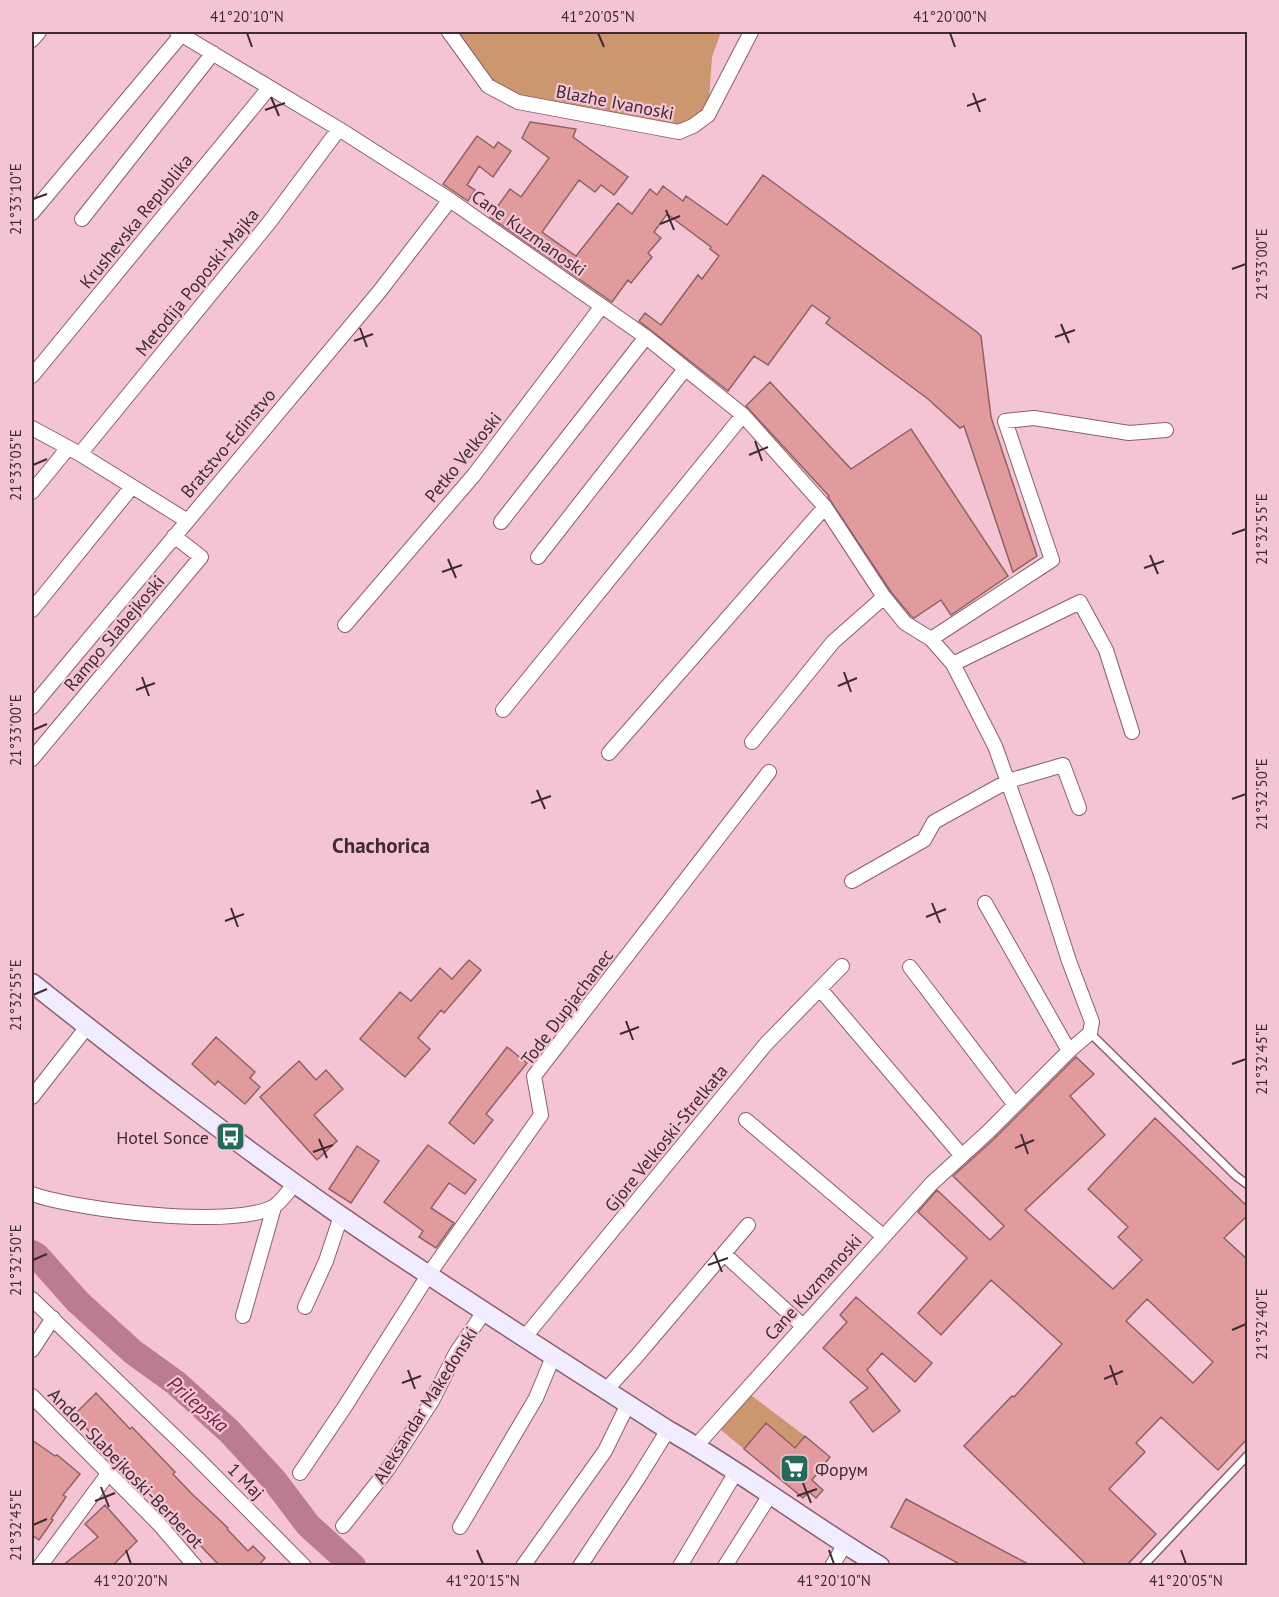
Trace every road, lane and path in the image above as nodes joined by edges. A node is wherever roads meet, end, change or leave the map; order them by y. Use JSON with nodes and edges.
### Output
{"nodes":[{"id":1,"x":39,"y":32,"type":"edge"},
{"id":2,"x":449,"y":32,"type":"edge"},
{"id":3,"x":751,"y":32,"type":"edge"},
{"id":4,"x":179,"y":33,"type":"edge"},
{"id":5,"x":32,"y":40,"type":"edge"},
{"id":6,"x":213,"y":53,"type":"junction"},
{"id":7,"x":269,"y":88,"type":"junction"},
{"id":8,"x":339,"y":129,"type":"junction"},
{"id":9,"x":450,"y":200,"type":"junction"},
{"id":10,"x":32,"y":213,"type":"edge"},
{"id":11,"x":82,"y":219,"type":"dead end"},
{"id":12,"x":602,"y":306,"type":"junction"},
{"id":13,"x":646,"y":337,"type":"junction"},
{"id":14,"x":685,"y":369,"type":"junction"},
{"id":15,"x":32,"y":376,"type":"edge"},
{"id":16,"x":743,"y":414,"type":"junction"},
{"id":17,"x":32,"y":428,"type":"edge"},
{"id":18,"x":1166,"y":430,"type":"dead end"},
{"id":19,"x":74,"y":451,"type":"junction"},
{"id":20,"x":131,"y":488,"type":"junction"},
{"id":21,"x":32,"y":492,"type":"edge"},
{"id":22,"x":825,"y":507,"type":"junction"},
{"id":23,"x":186,"y":520,"type":"junction"},
{"id":24,"x":501,"y":522,"type":"dead end"},
{"id":25,"x":174,"y":536,"type":"junction"},
{"id":26,"x":538,"y":557,"type":"dead end"},
{"id":27,"x":884,"y":597,"type":"junction"},
{"id":28,"x":32,"y":610,"type":"edge"},
{"id":29,"x":345,"y":625,"type":"dead end"},
{"id":30,"x":931,"y":639,"type":"junction"},
{"id":31,"x":953,"y":664,"type":"junction"},
{"id":32,"x":32,"y":707,"type":"edge"},
{"id":33,"x":503,"y":710,"type":"dead end"},
{"id":34,"x":1132,"y":732,"type":"dead end"},
{"id":35,"x":752,"y":742,"type":"dead end"},
{"id":36,"x":609,"y":753,"type":"dead end"},
{"id":37,"x":32,"y":759,"type":"edge"},
{"id":38,"x":768,"y":772,"type":"dead end"},
{"id":39,"x":1008,"y":781,"type":"junction"},
{"id":40,"x":1079,"y":808,"type":"dead end"},
{"id":41,"x":852,"y":880,"type":"dead end"},
{"id":42,"x":985,"y":903,"type":"dead end"},
{"id":43,"x":842,"y":966,"type":"dead end"},
{"id":44,"x":910,"y":968,"type":"dead end"},
{"id":45,"x":32,"y":983,"type":"edge"},
{"id":46,"x":820,"y":989,"type":"junction"},
{"id":47,"x":87,"y":1028,"type":"junction"},
{"id":48,"x":1090,"y":1033,"type":"junction"},
{"id":49,"x":1069,"y":1051,"type":"junction"},
{"id":50,"x":32,"y":1097,"type":"edge"},
{"id":51,"x":1015,"y":1105,"type":"junction"},
{"id":52,"x":746,"y":1120,"type":"dead end"},
{"id":53,"x":962,"y":1156,"type":"junction"},
{"id":54,"x":295,"y":1183,"type":"junction"},
{"id":55,"x":1248,"y":1185,"type":"edge"},
{"id":56,"x":32,"y":1194,"type":"edge"},
{"id":57,"x":274,"y":1207,"type":"junction"},
{"id":58,"x":341,"y":1216,"type":"junction"},
{"id":59,"x":747,"y":1225,"type":"dead end"},
{"id":60,"x":883,"y":1236,"type":"junction"},
{"id":61,"x":724,"y":1254,"type":"junction"},
{"id":62,"x":429,"y":1274,"type":"junction"},
{"id":63,"x":32,"y":1299,"type":"edge"},
{"id":64,"x":304,"y":1307,"type":"dead end"},
{"id":65,"x":484,"y":1312,"type":"junction"},
{"id":66,"x":243,"y":1316,"type":"dead end"},
{"id":67,"x":53,"y":1318,"type":"junction"},
{"id":68,"x":803,"y":1326,"type":"junction"},
{"id":69,"x":524,"y":1338,"type":"junction"},
{"id":70,"x":32,"y":1350,"type":"edge"},
{"id":71,"x":553,"y":1357,"type":"junction"},
{"id":72,"x":606,"y":1390,"type":"junction"},
{"id":73,"x":32,"y":1396,"type":"edge"},
{"id":74,"x":628,"y":1404,"type":"junction"},
{"id":75,"x":668,"y":1430,"type":"junction"},
{"id":76,"x":696,"y":1446,"type":"junction"},
{"id":77,"x":1248,"y":1455,"type":"edge"},
{"id":78,"x":736,"y":1472,"type":"junction"},
{"id":79,"x":300,"y":1473,"type":"dead end"},
{"id":80,"x":108,"y":1474,"type":"junction"},
{"id":81,"x":770,"y":1495,"type":"junction"},
{"id":82,"x":343,"y":1526,"type":"dead end"},
{"id":83,"x":460,"y":1527,"type":"dead end"},
{"id":84,"x":845,"y":1545,"type":"junction"},
{"id":85,"x":40,"y":1566,"type":"edge"},
{"id":86,"x":195,"y":1566,"type":"edge"},
{"id":87,"x":304,"y":1566,"type":"edge"},
{"id":88,"x":523,"y":1566,"type":"edge"},
{"id":89,"x":580,"y":1566,"type":"edge"},
{"id":90,"x":680,"y":1566,"type":"edge"},
{"id":91,"x":725,"y":1566,"type":"edge"},
{"id":92,"x":832,"y":1566,"type":"edge"},
{"id":93,"x":880,"y":1566,"type":"edge"},
{"id":94,"x":1143,"y":1566,"type":"edge"}],
"edges":[{"from":1,"to":5,"type":"street"},
{"from":2,"to":3,"type":"street","name":"Blazhe Ivanoski"},
{"from":4,"to":6,"type":"street","name":"Cane Kuzmanoski"},
{"from":4,"to":10,"type":"street"},
{"from":6,"to":7,"type":"street","name":"Cane Kuzmanoski"},
{"from":6,"to":11,"type":"street"},
{"from":7,"to":8,"type":"street","name":"Cane Kuzmanoski"},
{"from":7,"to":15,"type":"street","name":"Krushevska Republika"},
{"from":8,"to":9,"type":"street","name":"Cane Kuzmanoski"},
{"from":8,"to":19,"type":"street","name":"Metodija Poposki-Majka"},
{"from":9,"to":12,"type":"street","name":"Cane Kuzmanoski"},
{"from":9,"to":23,"type":"street","name":"Bratstvo-Edinstvo"},
{"from":12,"to":13,"type":"street","name":"Cane Kuzmanoski"},
{"from":12,"to":29,"type":"street","name":"Petko Velkoski"},
{"from":13,"to":14,"type":"street","name":"Cane Kuzmanoski"},
{"from":13,"to":24,"type":"street"},
{"from":14,"to":16,"type":"street","name":"Cane Kuzmanoski"},
{"from":14,"to":26,"type":"street"},
{"from":16,"to":22,"type":"street","name":"Cane Kuzmanoski"},
{"from":16,"to":33,"type":"street"},
{"from":17,"to":19,"type":"street"},
{"from":18,"to":30,"type":"street"},
{"from":19,"to":20,"type":"street"},
{"from":19,"to":21,"type":"street","name":"Metodija Poposki-Majka"},
{"from":20,"to":23,"type":"street"},
{"from":20,"to":28,"type":"street"},
{"from":22,"to":27,"type":"street","name":"Cane Kuzmanoski"},
{"from":22,"to":36,"type":"street"},
{"from":23,"to":25,"type":"street","name":"Bratstvo-Edinstvo"},
{"from":25,"to":32,"type":"street","name":"Bratstvo-Edinstvo"},
{"from":25,"to":37,"type":"street","name":"Rampo Slabejkoski"},
{"from":27,"to":30,"type":"street","name":"Cane Kuzmanoski"},
{"from":27,"to":35,"type":"street"},
{"from":30,"to":31,"type":"street","name":"Cane Kuzmanoski"},
{"from":31,"to":34,"type":"street"},
{"from":31,"to":39,"type":"street","name":"Cane Kuzmanoski"},
{"from":38,"to":62,"type":"street","name":"Tode Dupjachanec"},
{"from":39,"to":40,"type":"street"},
{"from":39,"to":41,"type":"street"},
{"from":39,"to":48,"type":"street","name":"Cane Kuzmanoski"},
{"from":42,"to":49,"type":"street"},
{"from":43,"to":46,"type":"street","name":"Gjore Velkoski-Strelkata"},
{"from":44,"to":51,"type":"street"},
{"from":45,"to":47,"type":"street","name":"Aleksandar Makedonski"},
{"from":46,"to":53,"type":"street"},
{"from":46,"to":69,"type":"street","name":"Gjore Velkoski-Strelkata"},
{"from":47,"to":50,"type":"street"},
{"from":47,"to":54,"type":"street","name":"Aleksandar Makedonski"},
{"from":48,"to":49,"type":"street","name":"Cane Kuzmanoski"},
{"from":48,"to":55,"type":"lane"},
{"from":49,"to":51,"type":"street","name":"Cane Kuzmanoski"},
{"from":51,"to":53,"type":"street","name":"Cane Kuzmanoski"},
{"from":52,"to":60,"type":"street"},
{"from":53,"to":60,"type":"street","name":"Cane Kuzmanoski"},
{"from":54,"to":57,"type":"street"},
{"from":54,"to":58,"type":"street","name":"Aleksandar Makedonski"},
{"from":56,"to":57,"type":"street"},
{"from":57,"to":66,"type":"street"},
{"from":58,"to":62,"type":"street","name":"Aleksandar Makedonski"},
{"from":58,"to":64,"type":"street"},
{"from":59,"to":61,"type":"street"},
{"from":60,"to":68,"type":"street","name":"Cane Kuzmanoski"},
{"from":61,"to":68,"type":"street"},
{"from":61,"to":72,"type":"street"},
{"from":62,"to":65,"type":"street","name":"Aleksandar Makedonski"},
{"from":62,"to":79,"type":"street"},
{"from":63,"to":67,"type":"street","name":"1 Maj"},
{"from":65,"to":69,"type":"street","name":"Aleksandar Makedonski"},
{"from":65,"to":82,"type":"street","name":"Aleksandar Makedonski"},
{"from":67,"to":70,"type":"street"},
{"from":67,"to":87,"type":"street","name":"1 Maj"},
{"from":68,"to":76,"type":"street","name":"Cane Kuzmanoski"},
{"from":69,"to":71,"type":"street","name":"Aleksandar Makedonski"},
{"from":71,"to":72,"type":"street","name":"Aleksandar Makedonski"},
{"from":71,"to":83,"type":"street"},
{"from":72,"to":74,"type":"street","name":"Aleksandar Makedonski"},
{"from":73,"to":80,"type":"street","name":"Andon Slabejkoski-Berberot"},
{"from":74,"to":75,"type":"street","name":"Aleksandar Makedonski"},
{"from":74,"to":88,"type":"street"},
{"from":75,"to":76,"type":"street","name":"Aleksandar Makedonski"},
{"from":75,"to":89,"type":"street"},
{"from":76,"to":78,"type":"street","name":"Aleksandar Makedonski"},
{"from":77,"to":94,"type":"lane"},
{"from":78,"to":81,"type":"street","name":"Aleksandar Makedonski"},
{"from":78,"to":90,"type":"street"},
{"from":80,"to":85,"type":"street"},
{"from":80,"to":86,"type":"street","name":"Andon Slabejkoski-Berberot"},
{"from":81,"to":84,"type":"street","name":"Aleksandar Makedonski"},
{"from":81,"to":91,"type":"street"},
{"from":84,"to":92,"type":"street"},
{"from":84,"to":93,"type":"street","name":"Aleksandar Makedonski"}]}
